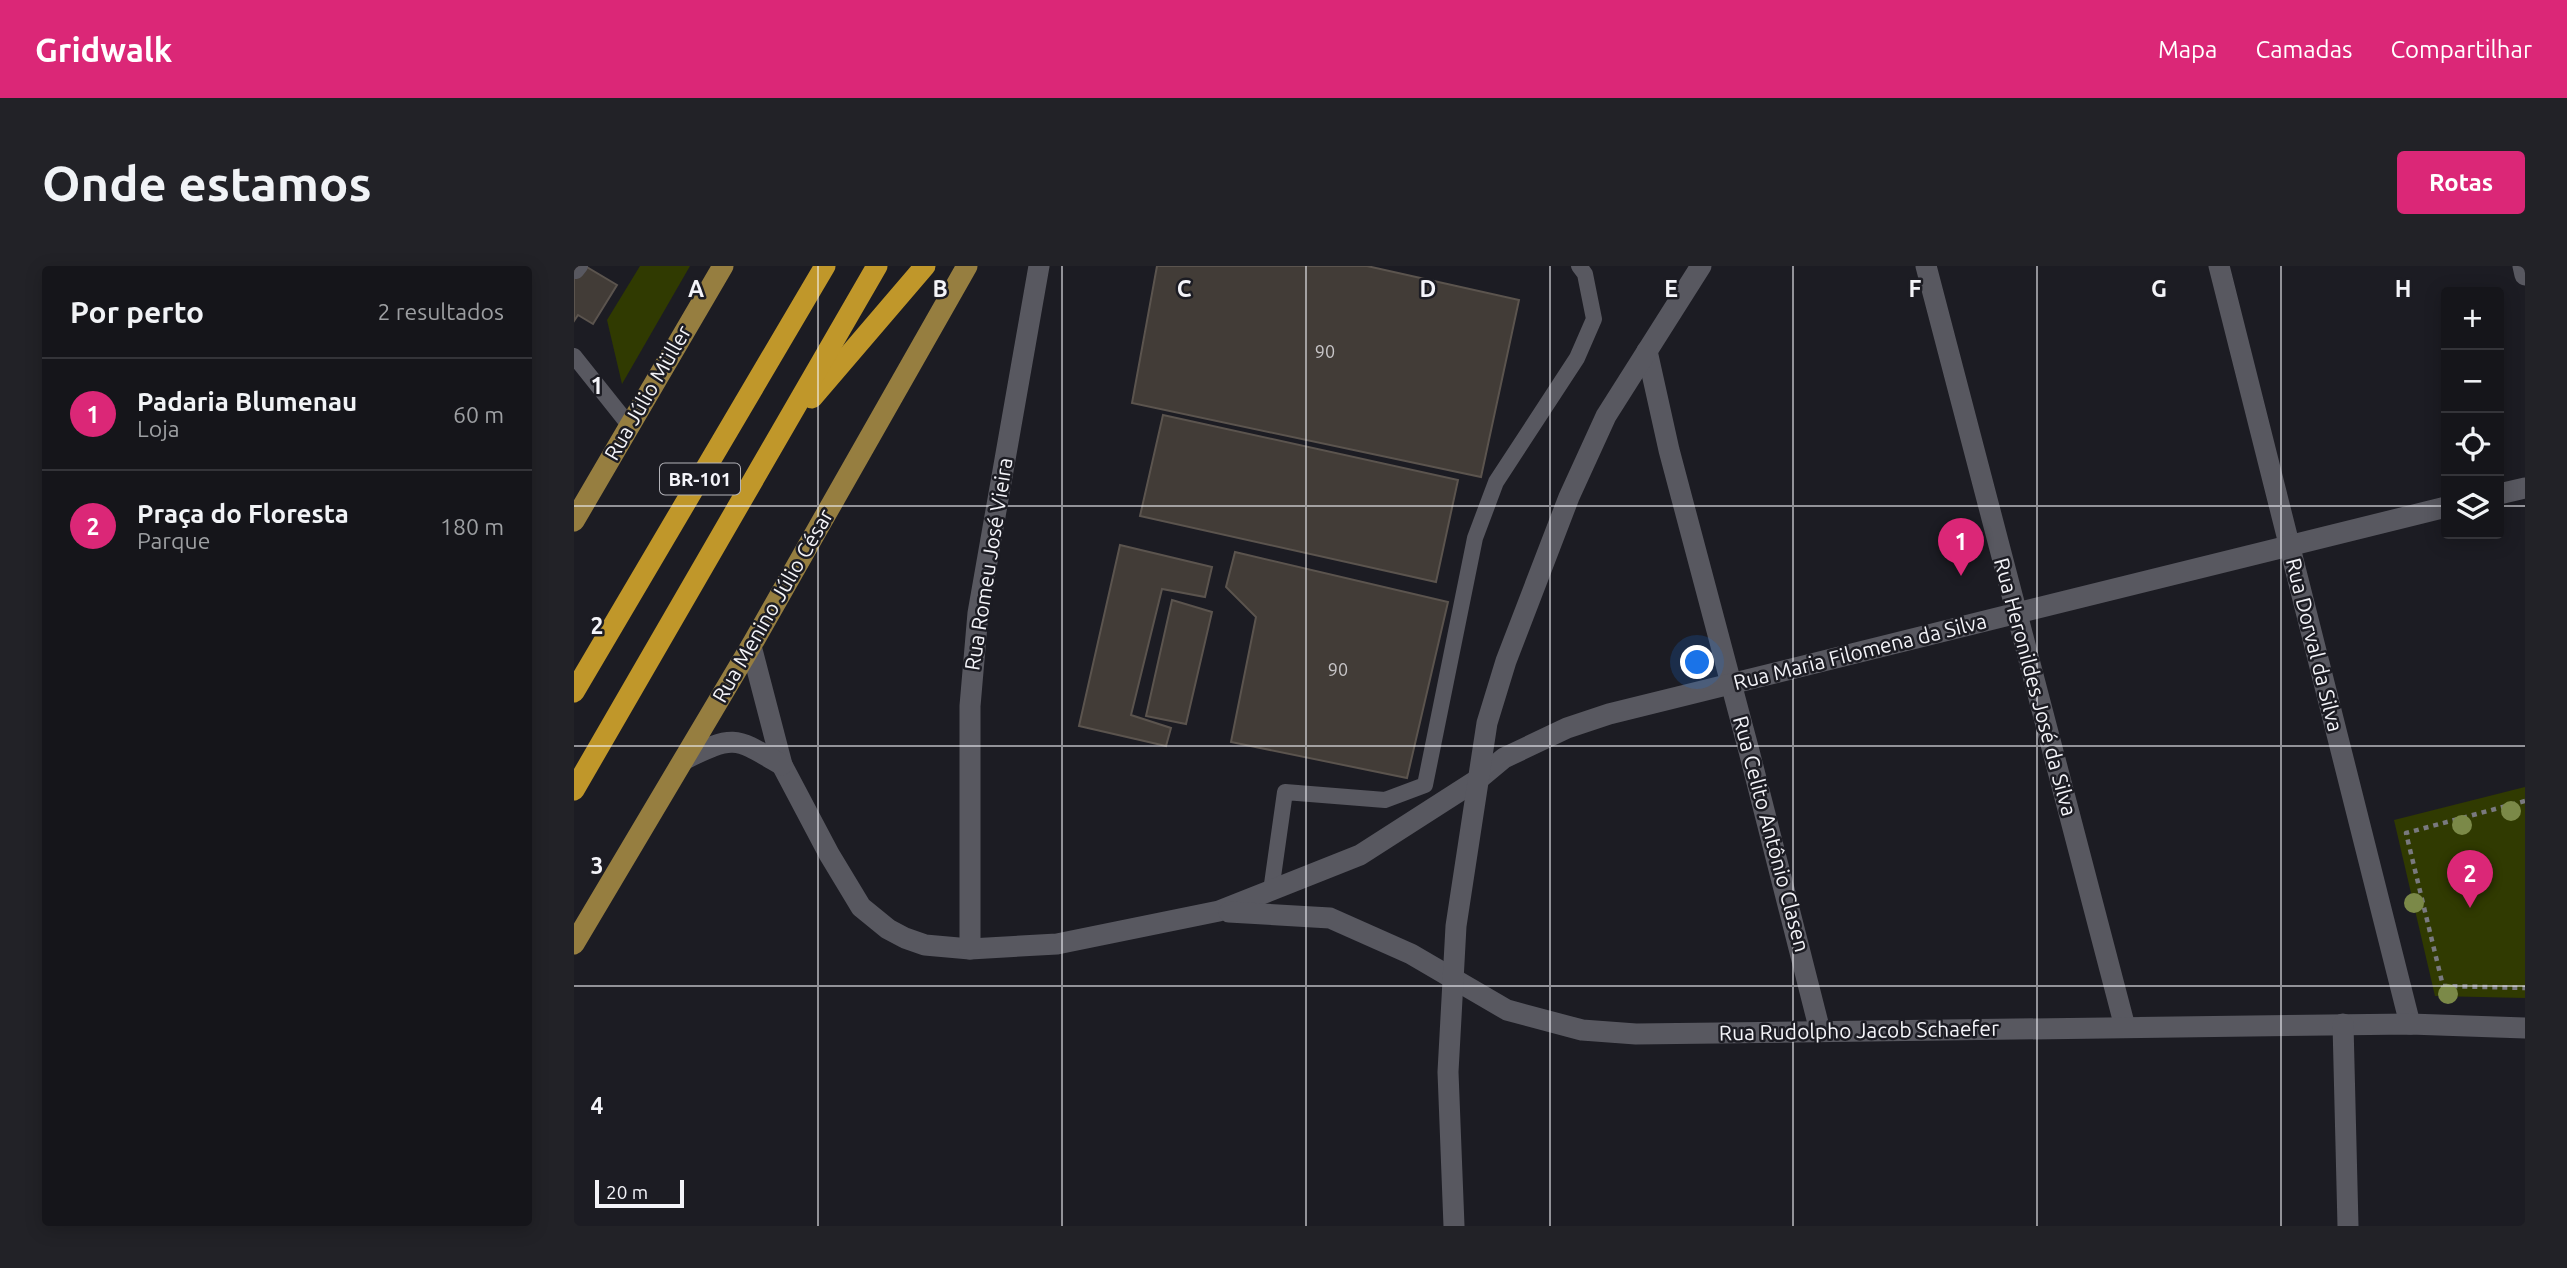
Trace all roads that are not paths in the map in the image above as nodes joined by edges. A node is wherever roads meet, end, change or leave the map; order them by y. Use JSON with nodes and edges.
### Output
{"nodes":[{"id":1,"x":723,"y":266,"type":"edge"},
{"id":2,"x":825,"y":266,"type":"edge"},
{"id":3,"x":877,"y":266,"type":"edge"},
{"id":4,"x":925,"y":266,"type":"edge"},
{"id":5,"x":967,"y":266,"type":"edge"},
{"id":6,"x":1039,"y":266,"type":"edge"},
{"id":7,"x":1579,"y":266,"type":"edge"},
{"id":8,"x":1701,"y":266,"type":"edge"},
{"id":9,"x":1926,"y":266,"type":"edge"},
{"id":10,"x":2219,"y":266,"type":"edge"},
{"id":11,"x":2523,"y":266,"type":"edge"},
{"id":12,"x":2525,"y":275,"type":"edge"},
{"id":13,"x":1647,"y":351,"type":"junction"},
{"id":14,"x":574,"y":356,"type":"edge"},
{"id":15,"x":629,"y":425,"type":"junction"},
{"id":16,"x":776,"y":439,"type":"junction"},
{"id":17,"x":2525,"y":488,"type":"edge"},
{"id":18,"x":2504,"y":493,"type":"edge"},
{"id":19,"x":2441,"y":508,"type":"edge"},
{"id":20,"x":574,"y":521,"type":"edge"},
{"id":21,"x":2288,"y":546,"type":"junction"},
{"id":22,"x":2016,"y":613,"type":"junction"},
{"id":23,"x":751,"y":646,"type":"junction"},
{"id":24,"x":1731,"y":684,"type":"junction"},
{"id":25,"x":574,"y":692,"type":"edge"},
{"id":26,"x":685,"y":759,"type":"junction"},
{"id":27,"x":782,"y":765,"type":"junction"},
{"id":28,"x":1480,"y":778,"type":"junction"},
{"id":29,"x":574,"y":790,"type":"edge"},
{"id":30,"x":1272,"y":891,"type":"junction"},
{"id":31,"x":1220,"y":912,"type":"junction"},
{"id":32,"x":574,"y":944,"type":"edge"},
{"id":33,"x":970,"y":949,"type":"junction"},
{"id":34,"x":1452,"y":977,"type":"junction"},
{"id":35,"x":2343,"y":1024,"type":"junction"},
{"id":36,"x":2410,"y":1024,"type":"junction"},
{"id":37,"x":2124,"y":1027,"type":"junction"},
{"id":38,"x":2525,"y":1028,"type":"edge"},
{"id":39,"x":1820,"y":1031,"type":"junction"},
{"id":40,"x":1454,"y":1226,"type":"edge"},
{"id":41,"x":2348,"y":1226,"type":"edge"}],
"edges":[{"from":1,"to":15,"type":"main road","name":"Rua Júlio Müller"},
{"from":2,"to":25,"type":"highway","number":"BR-101"},
{"from":3,"to":16,"type":"highway","number":"BR-101"},
{"from":4,"to":16,"type":"highway"},
{"from":5,"to":23,"type":"main road","name":"Rua Menino Júlio César"},
{"from":6,"to":33,"type":"street","name":"Rua Romeu José Vieira"},
{"from":7,"to":30,"type":"lane"},
{"from":8,"to":13,"type":"street"},
{"from":9,"to":22,"type":"street","name":"Rua Heronildes José da Silva"},
{"from":10,"to":21,"type":"street","name":"Rua Dorval da Silva"},
{"from":11,"to":12,"type":"street"},
{"from":13,"to":24,"type":"street","name":"Rua Celito Antônio Clasen"},
{"from":13,"to":28,"type":"street"},
{"from":14,"to":15,"type":"lane"},
{"from":15,"to":20,"type":"main road","name":"Rua Júlio Müller"},
{"from":16,"to":29,"type":"highway","number":"BR-101"},
{"from":17,"to":18,"type":"street"},
{"from":19,"to":21,"type":"street","name":"Rua Maria Filomena da Silva"},
{"from":21,"to":22,"type":"street","name":"Rua Maria Filomena da Silva"},
{"from":21,"to":36,"type":"street","name":"Rua Dorval da Silva"},
{"from":22,"to":24,"type":"street","name":"Rua Maria Filomena da Silva"},
{"from":22,"to":37,"type":"street","name":"Rua Heronildes José da Silva"},
{"from":23,"to":26,"type":"main road","name":"Rua Menino Júlio César"},
{"from":23,"to":27,"type":"street","name":"Rua Maria Filomena da Silva"},
{"from":24,"to":28,"type":"street","name":"Rua Maria Filomena da Silva"},
{"from":24,"to":39,"type":"street","name":"Rua Celito Antônio Clasen"},
{"from":26,"to":27,"type":"street"},
{"from":26,"to":32,"type":"main road","name":"Rua Menino Júlio César"},
{"from":27,"to":33,"type":"street","name":"Rua Maria Filomena da Silva"},
{"from":28,"to":30,"type":"street","name":"Rua Maria Filomena da Silva"},
{"from":28,"to":34,"type":"street"},
{"from":30,"to":31,"type":"street","name":"Rua Maria Filomena da Silva"},
{"from":31,"to":33,"type":"street","name":"Rua Maria Filomena da Silva"},
{"from":31,"to":34,"type":"street","name":"Rua Rudolpho Jacob Schaefer"},
{"from":34,"to":39,"type":"street","name":"Rua Rudolpho Jacob Schaefer"},
{"from":34,"to":40,"type":"street"},
{"from":35,"to":36,"type":"street","name":"Rua Rudolpho Jacob Schaefer"},
{"from":35,"to":37,"type":"street","name":"Rua Rudolpho Jacob Schaefer"},
{"from":35,"to":41,"type":"street"},
{"from":36,"to":38,"type":"street","name":"Rua Rudolpho Jacob Schaefer"},
{"from":37,"to":39,"type":"street","name":"Rua Rudolpho Jacob Schaefer"}]}
